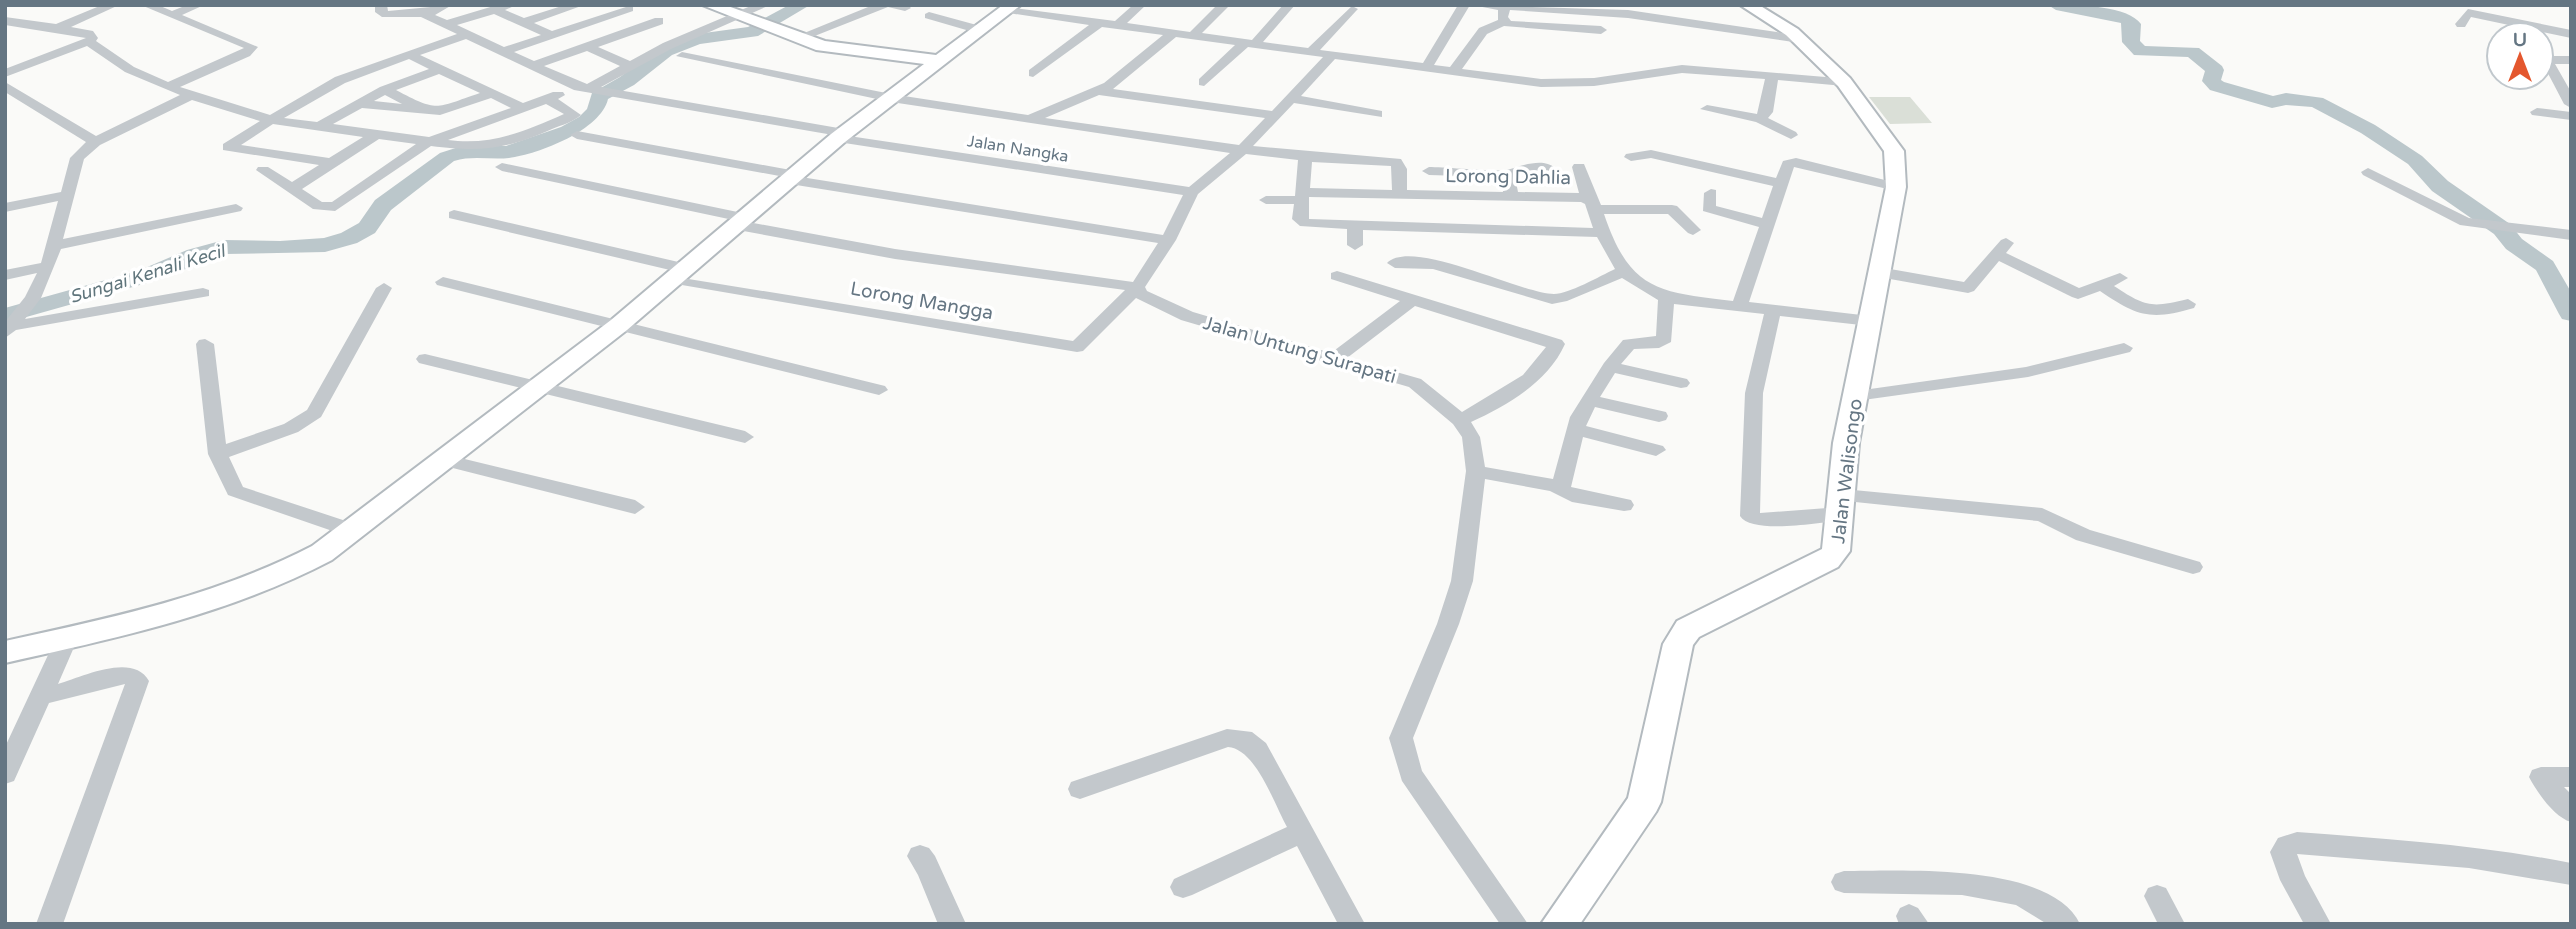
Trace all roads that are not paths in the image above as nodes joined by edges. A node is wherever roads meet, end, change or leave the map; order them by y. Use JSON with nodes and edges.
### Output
{"nodes":[{"id":1,"x":113,"y":5,"type":"edge"},
{"id":2,"x":147,"y":5,"type":"edge"},
{"id":3,"x":198,"y":5,"type":"edge"},
{"id":4,"x":381,"y":5,"type":"edge"},
{"id":5,"x":446,"y":5,"type":"edge"},
{"id":6,"x":510,"y":5,"type":"edge"},
{"id":7,"x":578,"y":5,"type":"edge"},
{"id":8,"x":710,"y":5,"type":"edge"},
{"id":9,"x":764,"y":5,"type":"edge"},
{"id":10,"x":884,"y":5,"type":"edge"},
{"id":11,"x":1140,"y":5,"type":"edge"},
{"id":12,"x":1224,"y":5,"type":"edge"},
{"id":13,"x":1289,"y":5,"type":"edge"},
{"id":14,"x":1465,"y":5,"type":"edge"},
{"id":15,"x":1478,"y":5,"type":"edge"},
{"id":16,"x":1748,"y":5,"type":"edge"},
{"id":17,"x":1504,"y":6,"type":"edge"},
{"id":18,"x":625,"y":7,"type":"edge"},
{"id":19,"x":1007,"y":7,"type":"edge"},
{"id":20,"x":1595,"y":8,"type":"edge"},
{"id":21,"x":1352,"y":9,"type":"dead end"},
{"id":22,"x":495,"y":10,"type":"junction"},
{"id":23,"x":1642,"y":10,"type":"edge"},
{"id":24,"x":426,"y":13,"type":"junction"},
{"id":25,"x":172,"y":15,"type":"junction"},
{"id":26,"x":736,"y":15,"type":"junction"},
{"id":27,"x":929,"y":16,"type":"dead end"},
{"id":28,"x":1456,"y":20,"type":"junction"},
{"id":29,"x":5,"y":21,"type":"edge"},
{"id":30,"x":660,"y":21,"type":"junction"},
{"id":31,"x":525,"y":22,"type":"junction"},
{"id":32,"x":758,"y":23,"type":"joint"},
{"id":33,"x":1099,"y":23,"type":"junction"},
{"id":34,"x":1500,"y":23,"type":"junction"},
{"id":35,"x":2461,"y":24,"type":"dead end"},
{"id":36,"x":444,"y":25,"type":"junction"},
{"id":37,"x":1118,"y":26,"type":"junction"},
{"id":38,"x":59,"y":28,"type":"junction"},
{"id":39,"x":980,"y":30,"type":"junction"},
{"id":40,"x":1601,"y":30,"type":"dead end"},
{"id":41,"x":782,"y":32,"type":"joint"},
{"id":42,"x":1174,"y":33,"type":"junction"},
{"id":43,"x":694,"y":34,"type":"junction"},
{"id":44,"x":465,"y":35,"type":"junction"},
{"id":45,"x":552,"y":35,"type":"junction"},
{"id":46,"x":1192,"y":36,"type":"junction"},
{"id":47,"x":2565,"y":37,"type":"edge"},
{"id":48,"x":799,"y":38,"type":"junction"},
{"id":49,"x":1800,"y":38,"type":"junction"},
{"id":50,"x":89,"y":41,"type":"junction"},
{"id":51,"x":1249,"y":44,"type":"junction"},
{"id":52,"x":587,"y":46,"type":"junction"},
{"id":53,"x":501,"y":52,"type":"junction"},
{"id":54,"x":1311,"y":52,"type":"junction"},
{"id":55,"x":410,"y":55,"type":"junction"},
{"id":56,"x":1332,"y":55,"type":"junction"},
{"id":57,"x":682,"y":56,"type":"dead end"},
{"id":58,"x":939,"y":61,"type":"junction"},
{"id":59,"x":2571,"y":61,"type":"edge"},
{"id":60,"x":531,"y":66,"type":"junction"},
{"id":61,"x":630,"y":66,"type":"junction"},
{"id":62,"x":1426,"y":68,"type":"junction"},
{"id":63,"x":440,"y":69,"type":"junction"},
{"id":64,"x":1453,"y":72,"type":"junction"},
{"id":65,"x":1033,"y":73,"type":"dead end"},
{"id":66,"x":5,"y":74,"type":"edge"},
{"id":67,"x":1772,"y":75,"type":"junction"},
{"id":68,"x":1204,"y":82,"type":"dead end"},
{"id":69,"x":1844,"y":82,"type":"junction"},
{"id":70,"x":2564,"y":84,"type":"edge"},
{"id":71,"x":5,"y":86,"type":"edge"},
{"id":72,"x":172,"y":86,"type":"junction"},
{"id":73,"x":596,"y":89,"type":"junction"},
{"id":74,"x":385,"y":90,"type":"junction"},
{"id":75,"x":1099,"y":91,"type":"junction"},
{"id":76,"x":193,"y":94,"type":"junction"},
{"id":77,"x":491,"y":94,"type":"junction"},
{"id":78,"x":891,"y":98,"type":"junction"},
{"id":79,"x":1291,"y":98,"type":"junction"},
{"id":80,"x":548,"y":99,"type":"junction"},
{"id":81,"x":359,"y":104,"type":"junction"},
{"id":82,"x":2571,"y":104,"type":"edge"},
{"id":83,"x":522,"y":108,"type":"junction"},
{"id":84,"x":1707,"y":109,"type":"dead end"},
{"id":85,"x":420,"y":111,"type":"junction"},
{"id":86,"x":2537,"y":112,"type":"dead end"},
{"id":87,"x":1377,"y":114,"type":"dead end"},
{"id":88,"x":1275,"y":115,"type":"junction"},
{"id":89,"x":2571,"y":116,"type":"edge"},
{"id":90,"x":1029,"y":119,"type":"junction"},
{"id":91,"x":1760,"y":119,"type":"junction"},
{"id":92,"x":271,"y":120,"type":"junction"},
{"id":93,"x":318,"y":127,"type":"junction"},
{"id":94,"x":375,"y":135,"type":"junction"},
{"id":95,"x":577,"y":135,"type":"dead end"},
{"id":96,"x":1791,"y":135,"type":"dead end"},
{"id":97,"x":841,"y":136,"type":"junction"},
{"id":98,"x":95,"y":142,"type":"junction"},
{"id":99,"x":426,"y":143,"type":"junction"},
{"id":100,"x":1243,"y":149,"type":"junction"},
{"id":101,"x":1304,"y":157,"type":"junction"},
{"id":102,"x":1632,"y":157,"type":"dead end"},
{"id":103,"x":332,"y":163,"type":"junction"},
{"id":104,"x":502,"y":167,"type":"dead end"},
{"id":105,"x":1579,"y":167,"type":"dead end"},
{"id":106,"x":1548,"y":168,"type":"dead end"},
{"id":107,"x":263,"y":170,"type":"dead end"},
{"id":108,"x":1429,"y":171,"type":"dead end"},
{"id":109,"x":2368,"y":172,"type":"dead end"},
{"id":110,"x":1507,"y":176,"type":"junction"},
{"id":111,"x":793,"y":178,"type":"junction"},
{"id":112,"x":1782,"y":183,"type":"junction"},
{"id":113,"x":1896,"y":187,"type":"junction"},
{"id":114,"x":293,"y":188,"type":"junction"},
{"id":115,"x":1192,"y":192,"type":"junction"},
{"id":116,"x":67,"y":195,"type":"junction"},
{"id":117,"x":1399,"y":195,"type":"junction"},
{"id":118,"x":1300,"y":196,"type":"junction"},
{"id":119,"x":1511,"y":197,"type":"junction"},
{"id":120,"x":1266,"y":200,"type":"dead end"},
{"id":121,"x":1592,"y":205,"type":"junction"},
{"id":122,"x":5,"y":208,"type":"edge"},
{"id":123,"x":236,"y":208,"type":"dead end"},
{"id":124,"x":1675,"y":210,"type":"junction"},
{"id":125,"x":454,"y":215,"type":"dead end"},
{"id":126,"x":742,"y":222,"type":"junction"},
{"id":127,"x":1768,"y":224,"type":"junction"},
{"id":128,"x":1354,"y":225,"type":"junction"},
{"id":129,"x":1693,"y":230,"type":"dead end"},
{"id":130,"x":1604,"y":233,"type":"junction"},
{"id":131,"x":2571,"y":235,"type":"edge"},
{"id":132,"x":1167,"y":240,"type":"junction"},
{"id":133,"x":55,"y":244,"type":"junction"},
{"id":134,"x":1354,"y":245,"type":"dead end"},
{"id":135,"x":1395,"y":263,"type":"dead end"},
{"id":136,"x":48,"y":266,"type":"junction"},
{"id":137,"x":1622,"y":272,"type":"junction"},
{"id":138,"x":1879,"y":272,"type":"junction"},
{"id":139,"x":682,"y":274,"type":"junction"},
{"id":140,"x":5,"y":275,"type":"edge"},
{"id":141,"x":1337,"y":276,"type":"dead end"},
{"id":142,"x":2120,"y":278,"type":"dead end"},
{"id":143,"x":443,"y":282,"type":"dead end"},
{"id":144,"x":2102,"y":285,"type":"junction"},
{"id":145,"x":1137,"y":287,"type":"junction"},
{"id":146,"x":384,"y":288,"type":"dead end"},
{"id":147,"x":203,"y":293,"type":"dead end"},
{"id":148,"x":1666,"y":298,"type":"junction"},
{"id":149,"x":1413,"y":299,"type":"junction"},
{"id":150,"x":2188,"y":304,"type":"dead end"},
{"id":151,"x":1740,"y":305,"type":"junction"},
{"id":152,"x":1773,"y":309,"type":"junction"},
{"id":153,"x":1870,"y":321,"type":"junction"},
{"id":154,"x":619,"y":325,"type":"junction"},
{"id":155,"x":11,"y":327,"type":"edge"},
{"id":156,"x":205,"y":344,"type":"dead end"},
{"id":157,"x":2124,"y":348,"type":"dead end"},
{"id":158,"x":425,"y":359,"type":"dead end"},
{"id":159,"x":1335,"y":359,"type":"junction"},
{"id":160,"x":1610,"y":367,"type":"junction"},
{"id":161,"x":1681,"y":383,"type":"dead end"},
{"id":162,"x":538,"y":389,"type":"junction"},
{"id":163,"x":879,"y":390,"type":"dead end"},
{"id":164,"x":1856,"y":396,"type":"junction"},
{"id":165,"x":1590,"y":400,"type":"junction"},
{"id":166,"x":1659,"y":416,"type":"dead end"},
{"id":167,"x":1460,"y":420,"type":"junction"},
{"id":168,"x":1576,"y":429,"type":"junction"},
{"id":169,"x":745,"y":437,"type":"dead end"},
{"id":170,"x":1656,"y":450,"type":"dead end"},
{"id":171,"x":218,"y":454,"type":"junction"},
{"id":172,"x":444,"y":460,"type":"junction"},
{"id":173,"x":1476,"y":471,"type":"junction"},
{"id":174,"x":1558,"y":488,"type":"junction"},
{"id":175,"x":1624,"y":505,"type":"dead end"},
{"id":176,"x":1842,"y":505,"type":"junction"},
{"id":177,"x":635,"y":508,"type":"dead end"},
{"id":178,"x":354,"y":531,"type":"junction"},
{"id":179,"x":2193,"y":567,"type":"dead end"},
{"id":180,"x":67,"y":638,"type":"junction"},
{"id":181,"x":5,"y":652,"type":"edge"},
{"id":182,"x":40,"y":697,"type":"junction"},
{"id":183,"x":5,"y":774,"type":"edge"},
{"id":184,"x":2571,"y":777,"type":"edge"},
{"id":185,"x":1080,"y":789,"type":"dead end"},
{"id":186,"x":2571,"y":812,"type":"edge"},
{"id":187,"x":1302,"y":832,"type":"junction"},
{"id":188,"x":920,"y":856,"type":"dead end"},
{"id":189,"x":2571,"y":874,"type":"edge"},
{"id":190,"x":1844,"y":882,"type":"dead end"},
{"id":191,"x":1183,"y":887,"type":"dead end"},
{"id":192,"x":2157,"y":896,"type":"dead end"},
{"id":193,"x":49,"y":924,"type":"edge"},
{"id":194,"x":953,"y":924,"type":"edge"},
{"id":195,"x":1352,"y":924,"type":"edge"},
{"id":196,"x":1515,"y":924,"type":"edge"},
{"id":197,"x":1559,"y":924,"type":"edge"},
{"id":198,"x":2067,"y":924,"type":"edge"},
{"id":199,"x":2172,"y":924,"type":"edge"},
{"id":200,"x":2318,"y":924,"type":"edge"}],
"edges":[{"from":1,"to":38,"type":"street"},
{"from":2,"to":25,"type":"street"},
{"from":3,"to":25,"type":"street"},
{"from":4,"to":24,"type":"street"},
{"from":5,"to":24,"type":"street"},
{"from":6,"to":22,"type":"street"},
{"from":7,"to":31,"type":"street"},
{"from":8,"to":26,"type":"street"},
{"from":9,"to":26,"type":"street"},
{"from":10,"to":48,"type":"street"},
{"from":11,"to":37,"type":"street"},
{"from":12,"to":46,"type":"street"},
{"from":13,"to":51,"type":"street"},
{"from":14,"to":28,"type":"street"},
{"from":15,"to":17,"type":"street"},
{"from":16,"to":49,"type":"street","name":"Jalan Walisongo"},
{"from":17,"to":20,"type":"street"},
{"from":17,"to":34,"type":"street"},
{"from":18,"to":30,"type":"street"},
{"from":18,"to":45,"type":"street"},
{"from":19,"to":33,"type":"street"},
{"from":19,"to":39,"type":"street"},
{"from":20,"to":23,"type":"street"},
{"from":21,"to":54,"type":"street"},
{"from":22,"to":31,"type":"street"},
{"from":22,"to":36,"type":"street"},
{"from":23,"to":49,"type":"street"},
{"from":24,"to":36,"type":"street","name":"Jalan Nangka"},
{"from":25,"to":72,"type":"street"},
{"from":26,"to":32,"type":"street"},
{"from":26,"to":43,"type":"street"},
{"from":27,"to":39,"type":"street"},
{"from":28,"to":34,"type":"street"},
{"from":28,"to":62,"type":"street"},
{"from":29,"to":38,"type":"street"},
{"from":30,"to":43,"type":"street"},
{"from":30,"to":52,"type":"street"},
{"from":31,"to":45,"type":"street"},
{"from":32,"to":41,"type":"street"},
{"from":33,"to":37,"type":"street"},
{"from":33,"to":65,"type":"street"},
{"from":34,"to":40,"type":"street"},
{"from":34,"to":64,"type":"street"},
{"from":35,"to":47,"type":"street"},
{"from":36,"to":44,"type":"street","name":"Jalan Nangka"},
{"from":37,"to":42,"type":"street"},
{"from":38,"to":50,"type":"street"},
{"from":39,"to":58,"type":"street"},
{"from":41,"to":48,"type":"street"},
{"from":42,"to":46,"type":"street"},
{"from":42,"to":75,"type":"street"},
{"from":43,"to":61,"type":"street"},
{"from":44,"to":53,"type":"street","name":"Jalan Nangka"},
{"from":44,"to":55,"type":"street"},
{"from":45,"to":53,"type":"street"},
{"from":46,"to":51,"type":"street"},
{"from":48,"to":58,"type":"street"},
{"from":49,"to":69,"type":"street","name":"Jalan Walisongo"},
{"from":50,"to":66,"type":"street"},
{"from":50,"to":72,"type":"street"},
{"from":51,"to":54,"type":"street"},
{"from":51,"to":68,"type":"street"},
{"from":52,"to":60,"type":"street"},
{"from":52,"to":61,"type":"street"},
{"from":53,"to":60,"type":"street","name":"Jalan Nangka"},
{"from":54,"to":56,"type":"street"},
{"from":55,"to":63,"type":"street"},
{"from":55,"to":92,"type":"street"},
{"from":56,"to":62,"type":"street"},
{"from":56,"to":79,"type":"street"},
{"from":57,"to":78,"type":"street"},
{"from":58,"to":78,"type":"street"},
{"from":59,"to":70,"type":"street"},
{"from":60,"to":73,"type":"street","name":"Jalan Nangka"},
{"from":61,"to":73,"type":"street"},
{"from":62,"to":64,"type":"street"},
{"from":63,"to":74,"type":"street"},
{"from":63,"to":77,"type":"street"},
{"from":64,"to":67,"type":"street"},
{"from":67,"to":69,"type":"street"},
{"from":67,"to":91,"type":"street"},
{"from":69,"to":113,"type":"street","name":"Jalan Walisongo"},
{"from":70,"to":82,"type":"street"},
{"from":71,"to":98,"type":"street"},
{"from":72,"to":76,"type":"street"},
{"from":73,"to":80,"type":"street"},
{"from":73,"to":97,"type":"street","name":"Jalan Nangka"},
{"from":74,"to":81,"type":"street"},
{"from":74,"to":85,"type":"street"},
{"from":75,"to":88,"type":"street"},
{"from":75,"to":90,"type":"street"},
{"from":76,"to":92,"type":"street"},
{"from":76,"to":98,"type":"street"},
{"from":77,"to":83,"type":"street"},
{"from":77,"to":85,"type":"street"},
{"from":78,"to":90,"type":"street"},
{"from":78,"to":97,"type":"street"},
{"from":79,"to":87,"type":"street"},
{"from":79,"to":88,"type":"street"},
{"from":80,"to":83,"type":"street"},
{"from":80,"to":99,"type":"street"},
{"from":81,"to":85,"type":"street"},
{"from":81,"to":93,"type":"street"},
{"from":83,"to":99,"type":"street"},
{"from":84,"to":91,"type":"street"},
{"from":86,"to":89,"type":"street"},
{"from":88,"to":100,"type":"street"},
{"from":90,"to":100,"type":"street"},
{"from":91,"to":96,"type":"street"},
{"from":92,"to":93,"type":"street"},
{"from":92,"to":103,"type":"street"},
{"from":93,"to":94,"type":"street"},
{"from":94,"to":99,"type":"street"},
{"from":94,"to":103,"type":"street"},
{"from":95,"to":111,"type":"street"},
{"from":97,"to":111,"type":"street"},
{"from":97,"to":115,"type":"street","name":"Jalan Nangka"},
{"from":98,"to":116,"type":"street"},
{"from":99,"to":114,"type":"street"},
{"from":100,"to":101,"type":"street"},
{"from":100,"to":115,"type":"street"},
{"from":101,"to":117,"type":"street"},
{"from":101,"to":118,"type":"street"},
{"from":102,"to":112,"type":"street"},
{"from":103,"to":114,"type":"street"},
{"from":104,"to":126,"type":"street"},
{"from":105,"to":121,"type":"street"},
{"from":106,"to":110,"type":"street"},
{"from":107,"to":114,"type":"street"},
{"from":108,"to":110,"type":"street"},
{"from":109,"to":131,"type":"street"},
{"from":110,"to":119,"type":"street"},
{"from":111,"to":126,"type":"street"},
{"from":111,"to":132,"type":"street"},
{"from":112,"to":113,"type":"street"},
{"from":112,"to":127,"type":"street"},
{"from":113,"to":138,"type":"street","name":"Jalan Walisongo"},
{"from":115,"to":132,"type":"street"},
{"from":116,"to":122,"type":"street"},
{"from":116,"to":133,"type":"street"},
{"from":117,"to":118,"type":"street","name":"Lorong Dahlia"},
{"from":117,"to":119,"type":"street","name":"Lorong Dahlia"},
{"from":118,"to":120,"type":"street","name":"Lorong Dahlia"},
{"from":118,"to":128,"type":"street"},
{"from":119,"to":121,"type":"street","name":"Lorong Dahlia"},
{"from":121,"to":124,"type":"street"},
{"from":121,"to":130,"type":"street"},
{"from":123,"to":133,"type":"street"},
{"from":124,"to":127,"type":"street"},
{"from":124,"to":129,"type":"street"},
{"from":125,"to":139,"type":"street"},
{"from":126,"to":139,"type":"street"},
{"from":126,"to":145,"type":"street"},
{"from":127,"to":151,"type":"street"},
{"from":128,"to":130,"type":"street"},
{"from":128,"to":134,"type":"street"},
{"from":130,"to":137,"type":"street"},
{"from":132,"to":145,"type":"street"},
{"from":133,"to":136,"type":"street"},
{"from":135,"to":137,"type":"street"},
{"from":136,"to":140,"type":"street"},
{"from":136,"to":155,"type":"street"},
{"from":137,"to":148,"type":"street"},
{"from":138,"to":144,"type":"street"},
{"from":138,"to":153,"type":"street","name":"Jalan Walisongo"},
{"from":139,"to":145,"type":"street","name":"Lorong Mangga"},
{"from":139,"to":154,"type":"street"},
{"from":141,"to":149,"type":"street"},
{"from":142,"to":144,"type":"street"},
{"from":143,"to":154,"type":"street"},
{"from":144,"to":150,"type":"street"},
{"from":145,"to":159,"type":"street","name":"Jalan Untung Surapati"},
{"from":146,"to":171,"type":"street"},
{"from":147,"to":155,"type":"street"},
{"from":148,"to":151,"type":"street"},
{"from":148,"to":160,"type":"street"},
{"from":149,"to":159,"type":"street"},
{"from":149,"to":167,"type":"street"},
{"from":151,"to":152,"type":"street"},
{"from":152,"to":153,"type":"street"},
{"from":152,"to":176,"type":"street"},
{"from":153,"to":164,"type":"street","name":"Jalan Walisongo"},
{"from":154,"to":162,"type":"street"},
{"from":154,"to":163,"type":"street"},
{"from":156,"to":171,"type":"street"},
{"from":157,"to":164,"type":"street"},
{"from":158,"to":162,"type":"street"},
{"from":159,"to":167,"type":"street","name":"Jalan Untung Surapati"},
{"from":160,"to":161,"type":"street"},
{"from":160,"to":165,"type":"street"},
{"from":162,"to":169,"type":"street"},
{"from":162,"to":172,"type":"street"},
{"from":164,"to":176,"type":"street","name":"Jalan Walisongo"},
{"from":165,"to":166,"type":"street"},
{"from":165,"to":168,"type":"street"},
{"from":167,"to":173,"type":"street","name":"Jalan Untung Surapati"},
{"from":168,"to":170,"type":"street"},
{"from":168,"to":174,"type":"street"},
{"from":171,"to":178,"type":"street"},
{"from":172,"to":177,"type":"street"},
{"from":172,"to":178,"type":"street"},
{"from":173,"to":174,"type":"street"},
{"from":173,"to":196,"type":"street","name":"Jalan Untung Surapati"},
{"from":174,"to":175,"type":"street"},
{"from":176,"to":179,"type":"street"},
{"from":176,"to":197,"type":"street","name":"Jalan Walisongo"},
{"from":178,"to":180,"type":"street"},
{"from":180,"to":181,"type":"street"},
{"from":180,"to":182,"type":"street"},
{"from":182,"to":183,"type":"street"},
{"from":182,"to":193,"type":"street"},
{"from":184,"to":186,"type":"street"},
{"from":185,"to":187,"type":"street"},
{"from":187,"to":191,"type":"street"},
{"from":187,"to":195,"type":"street"},
{"from":188,"to":194,"type":"street"},
{"from":189,"to":200,"type":"street"},
{"from":190,"to":198,"type":"street"},
{"from":192,"to":199,"type":"street"}]}
